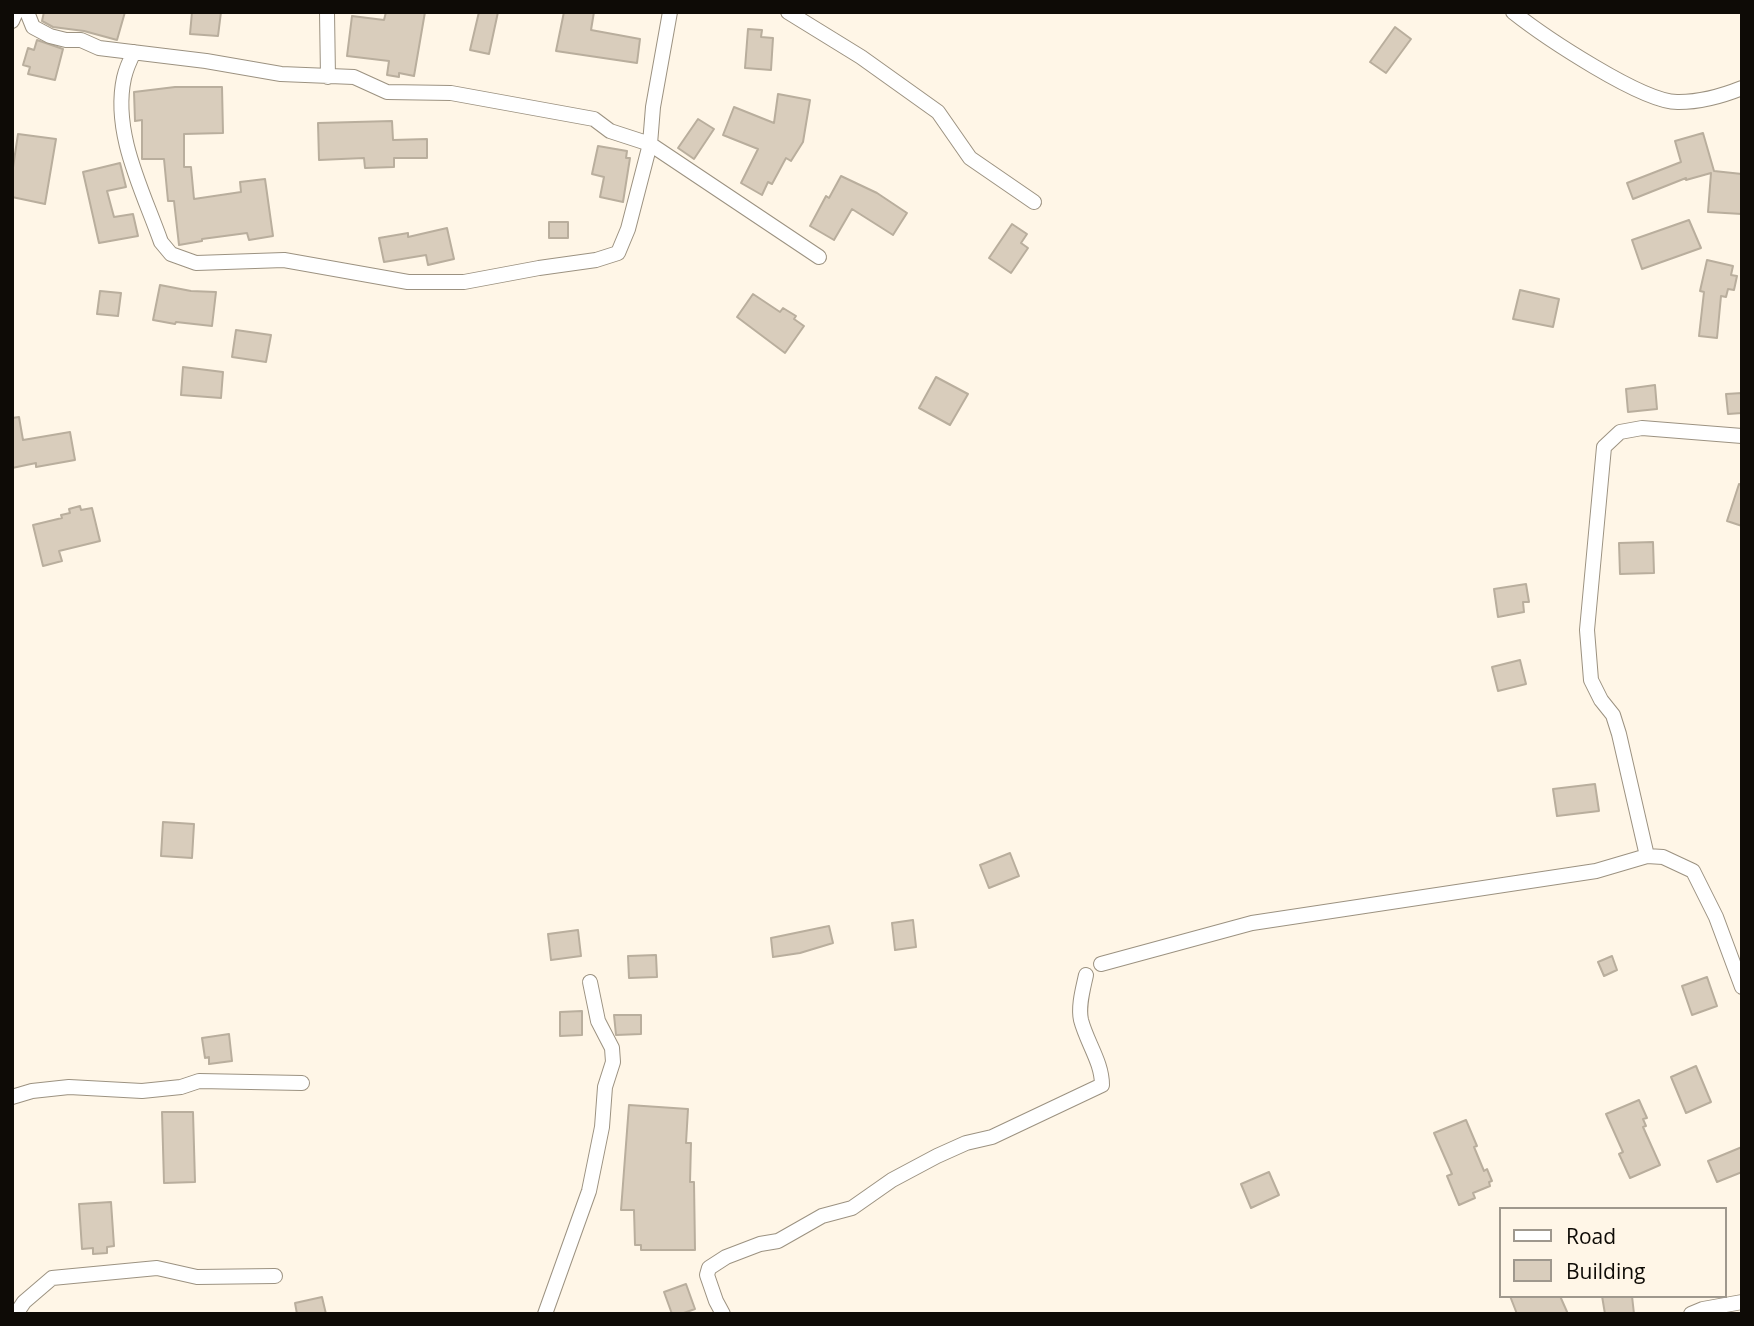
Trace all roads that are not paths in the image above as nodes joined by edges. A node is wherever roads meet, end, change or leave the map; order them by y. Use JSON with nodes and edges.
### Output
{"nodes":[{"id":1,"x":16,"y":12,"type":"edge"},
{"id":2,"x":27,"y":12,"type":"edge"},
{"id":3,"x":327,"y":12,"type":"edge"},
{"id":4,"x":670,"y":12,"type":"edge"},
{"id":5,"x":788,"y":12,"type":"edge"},
{"id":6,"x":1513,"y":12,"type":"edge"},
{"id":7,"x":12,"y":21,"type":"edge"},
{"id":8,"x":134,"y":52,"type":"junction"},
{"id":9,"x":328,"y":77,"type":"junction"},
{"id":10,"x":1742,"y":88,"type":"edge"},
{"id":11,"x":650,"y":144,"type":"junction"},
{"id":12,"x":1034,"y":202,"type":"dead end"},
{"id":13,"x":819,"y":257,"type":"dead end"},
{"id":14,"x":1742,"y":436,"type":"edge"},
{"id":15,"x":1647,"y":856,"type":"junction"},
{"id":16,"x":1101,"y":964,"type":"dead end"},
{"id":17,"x":1086,"y":975,"type":"dead end"},
{"id":18,"x":590,"y":982,"type":"dead end"},
{"id":19,"x":1742,"y":987,"type":"edge"},
{"id":20,"x":302,"y":1083,"type":"dead end"},
{"id":21,"x":12,"y":1097,"type":"edge"},
{"id":22,"x":275,"y":1276,"type":"dead end"},
{"id":23,"x":1742,"y":1302,"type":"edge"},
{"id":24,"x":16,"y":1314,"type":"edge"},
{"id":25,"x":545,"y":1314,"type":"edge"},
{"id":26,"x":723,"y":1314,"type":"edge"},
{"id":27,"x":1691,"y":1314,"type":"edge"}],
"edges":[{"from":1,"to":7,"type":"street"},
{"from":2,"to":8,"type":"street"},
{"from":3,"to":9,"type":"street"},
{"from":4,"to":11,"type":"street"},
{"from":5,"to":12,"type":"street"},
{"from":6,"to":10,"type":"street"},
{"from":8,"to":9,"type":"street"},
{"from":8,"to":11,"type":"street"},
{"from":9,"to":11,"type":"street"},
{"from":11,"to":13,"type":"street"},
{"from":14,"to":15,"type":"street"},
{"from":15,"to":16,"type":"street"},
{"from":15,"to":19,"type":"street"},
{"from":17,"to":26,"type":"street"},
{"from":18,"to":25,"type":"street"},
{"from":20,"to":21,"type":"street"},
{"from":22,"to":24,"type":"street"},
{"from":23,"to":27,"type":"street"}]}
